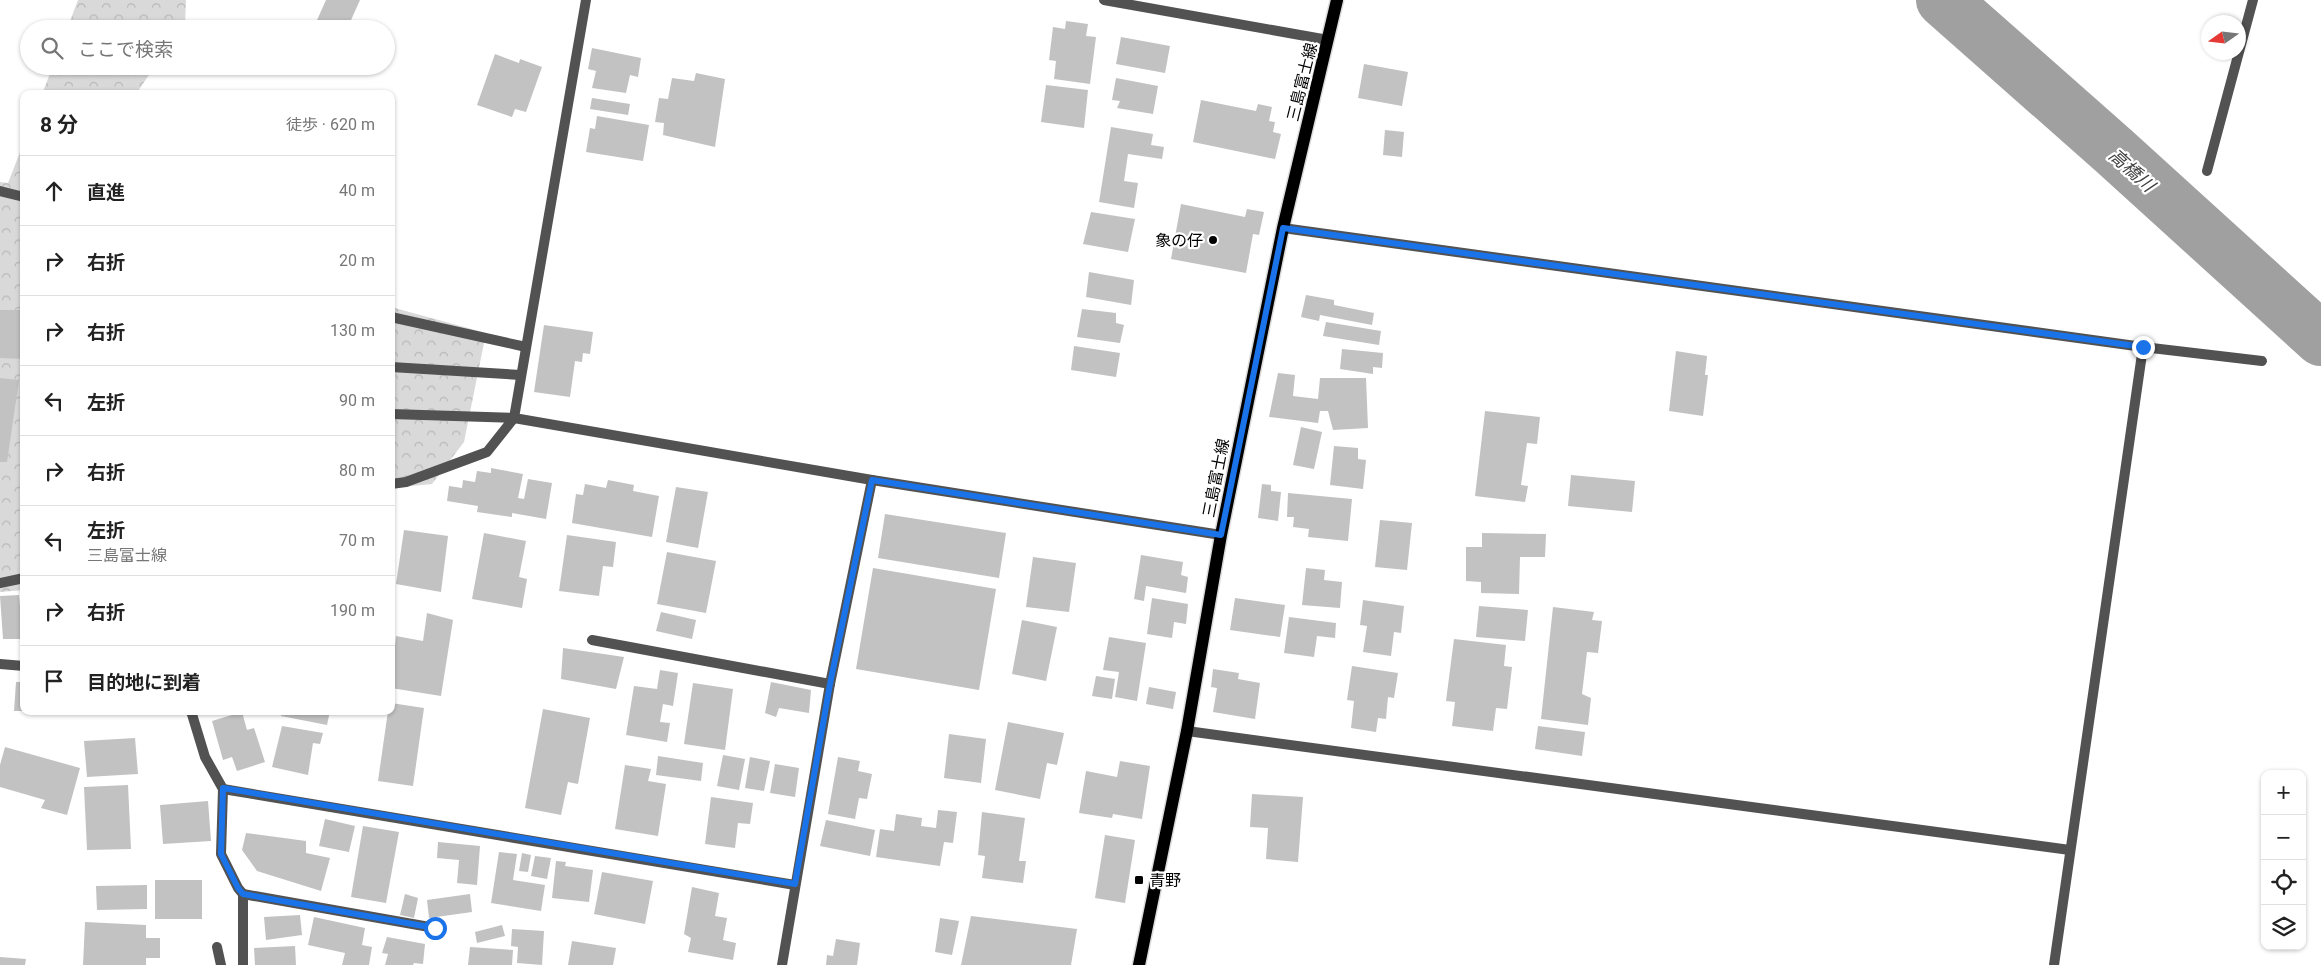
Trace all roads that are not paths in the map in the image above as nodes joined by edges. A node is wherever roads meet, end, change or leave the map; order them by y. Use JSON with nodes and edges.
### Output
{"nodes":[{"id":1,"x":586,"y":0,"type":"edge"},
{"id":2,"x":1104,"y":0,"type":"edge"},
{"id":3,"x":1337,"y":0,"type":"edge"},
{"id":4,"x":2253,"y":0,"type":"edge"},
{"id":5,"x":1328,"y":40,"type":"junction"},
{"id":6,"x":2207,"y":171,"type":"dead end"},
{"id":7,"x":0,"y":191,"type":"edge"},
{"id":8,"x":20,"y":196,"type":"edge"},
{"id":9,"x":1283,"y":228,"type":"junction"},
{"id":10,"x":395,"y":318,"type":"edge"},
{"id":11,"x":526,"y":347,"type":"junction"},
{"id":12,"x":2143,"y":347,"type":"junction"},
{"id":13,"x":2262,"y":361,"type":"dead end"},
{"id":14,"x":395,"y":367,"type":"edge"},
{"id":15,"x":521,"y":376,"type":"junction"},
{"id":16,"x":395,"y":414,"type":"edge"},
{"id":17,"x":514,"y":418,"type":"junction"},
{"id":18,"x":872,"y":480,"type":"junction"},
{"id":19,"x":395,"y":483,"type":"edge"},
{"id":20,"x":1221,"y":535,"type":"junction"},
{"id":21,"x":20,"y":579,"type":"edge"},
{"id":22,"x":0,"y":583,"type":"edge"},
{"id":23,"x":592,"y":640,"type":"dead end"},
{"id":24,"x":0,"y":664,"type":"edge"},
{"id":25,"x":20,"y":666,"type":"edge"},
{"id":26,"x":830,"y":684,"type":"junction"},
{"id":27,"x":192,"y":715,"type":"edge"},
{"id":28,"x":1187,"y":731,"type":"junction"},
{"id":29,"x":223,"y":788,"type":"junction"},
{"id":30,"x":2070,"y":850,"type":"junction"},
{"id":31,"x":795,"y":884,"type":"junction"},
{"id":32,"x":243,"y":894,"type":"junction"},
{"id":33,"x":435,"y":928,"type":"dead end"},
{"id":34,"x":217,"y":947,"type":"dead end"},
{"id":35,"x":221,"y":965,"type":"edge"},
{"id":36,"x":243,"y":965,"type":"edge"},
{"id":37,"x":782,"y":965,"type":"edge"},
{"id":38,"x":1139,"y":965,"type":"edge"},
{"id":39,"x":2054,"y":965,"type":"edge"}],
"edges":[{"from":1,"to":11,"type":"street"},
{"from":2,"to":5,"type":"street"},
{"from":3,"to":5,"type":"main road","name":"三島富士線"},
{"from":4,"to":6,"type":"street"},
{"from":5,"to":9,"type":"main road","name":"三島富士線"},
{"from":7,"to":8,"type":"street"},
{"from":9,"to":12,"type":"street"},
{"from":9,"to":20,"type":"main road","name":"三島富士線"},
{"from":10,"to":11,"type":"street"},
{"from":11,"to":15,"type":"street"},
{"from":12,"to":13,"type":"street"},
{"from":12,"to":30,"type":"street"},
{"from":14,"to":15,"type":"street"},
{"from":15,"to":17,"type":"street"},
{"from":16,"to":17,"type":"street"},
{"from":17,"to":18,"type":"street"},
{"from":17,"to":19,"type":"street"},
{"from":18,"to":20,"type":"street"},
{"from":18,"to":26,"type":"street"},
{"from":20,"to":28,"type":"main road","name":"三島富士線"},
{"from":21,"to":22,"type":"street"},
{"from":23,"to":26,"type":"street"},
{"from":24,"to":25,"type":"street"},
{"from":26,"to":31,"type":"street"},
{"from":27,"to":29,"type":"street"},
{"from":28,"to":30,"type":"street"},
{"from":28,"to":38,"type":"main road","name":"三島富士線"},
{"from":29,"to":31,"type":"street"},
{"from":29,"to":32,"type":"street"},
{"from":30,"to":39,"type":"street"},
{"from":31,"to":37,"type":"street"},
{"from":32,"to":33,"type":"street"},
{"from":32,"to":36,"type":"street"},
{"from":34,"to":35,"type":"street"}]}
